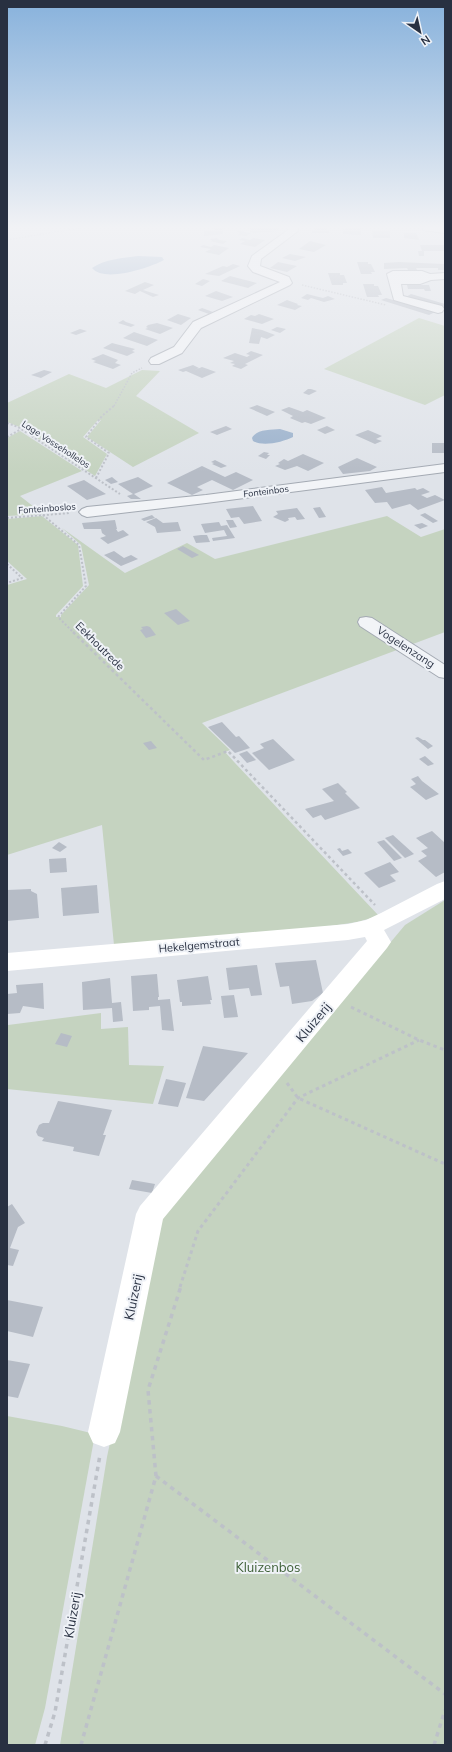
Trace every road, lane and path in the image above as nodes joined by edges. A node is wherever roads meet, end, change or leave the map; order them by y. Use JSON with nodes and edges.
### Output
{"nodes":[{"id":1,"x":229,"y":310,"type":"edge"},
{"id":2,"x":155,"y":361,"type":"dead end"},
{"id":3,"x":132,"y":373,"type":"dead end"},
{"id":4,"x":7,"y":423,"type":"edge"},
{"id":5,"x":21,"y":429,"type":"junction"},
{"id":6,"x":7,"y":437,"type":"edge"},
{"id":7,"x":445,"y":468,"type":"edge"},
{"id":8,"x":87,"y":512,"type":"joint"},
{"id":9,"x":44,"y":515,"type":"junction"},
{"id":10,"x":7,"y":518,"type":"edge"},
{"id":11,"x":7,"y":564,"type":"edge"},
{"id":12,"x":7,"y":583,"type":"edge"},
{"id":13,"x":366,"y":622,"type":"dead end"},
{"id":14,"x":445,"y":673,"type":"edge"},
{"id":15,"x":445,"y":889,"type":"edge"},
{"id":16,"x":380,"y":923,"type":"junction"},
{"id":17,"x":7,"y":962,"type":"edge"},
{"id":18,"x":334,"y":998,"type":"junction"},
{"id":19,"x":419,"y":1040,"type":"junction"},
{"id":20,"x":445,"y":1050,"type":"edge"},
{"id":21,"x":275,"y":1067,"type":"junction"},
{"id":22,"x":298,"y":1098,"type":"junction"},
{"id":23,"x":445,"y":1164,"type":"edge"},
{"id":24,"x":104,"y":1432,"type":"joint"},
{"id":25,"x":156,"y":1476,"type":"junction"},
{"id":26,"x":445,"y":1694,"type":"edge"},
{"id":27,"x":445,"y":1710,"type":"edge"},
{"id":28,"x":45,"y":1745,"type":"edge"},
{"id":29,"x":81,"y":1745,"type":"edge"},
{"id":30,"x":434,"y":1745,"type":"edge"}],
"edges":[{"from":1,"to":2,"type":"street"},
{"from":3,"to":5,"type":"path","name":"Lage Vossehollelos"},
{"from":4,"to":5,"type":"path","name":"Lage Vossehollelos"},
{"from":5,"to":6,"type":"path"},
{"from":7,"to":8,"type":"street","name":"Fonteinbos"},
{"from":8,"to":9,"type":"path","name":"Fonteinboslos"},
{"from":9,"to":10,"type":"path","name":"Fonteinboslos"},
{"from":9,"to":16,"type":"path","name":"Eekhoutrede"},
{"from":11,"to":12,"type":"path"},
{"from":13,"to":14,"type":"street","name":"Vogelenzang"},
{"from":15,"to":16,"type":"street","name":"Hekelgemstraat"},
{"from":16,"to":17,"type":"street","name":"Hekelgemstraat"},
{"from":16,"to":18,"type":"street","name":"Kluizerij"},
{"from":18,"to":19,"type":"path"},
{"from":18,"to":21,"type":"street","name":"Kluizerij"},
{"from":19,"to":20,"type":"path"},
{"from":19,"to":22,"type":"path"},
{"from":21,"to":22,"type":"path"},
{"from":21,"to":24,"type":"street","name":"Kluizerij"},
{"from":22,"to":23,"type":"path"},
{"from":22,"to":25,"type":"path"},
{"from":24,"to":28,"type":"path","name":"Kluizerij"},
{"from":25,"to":26,"type":"path"},
{"from":25,"to":29,"type":"path"},
{"from":27,"to":30,"type":"path"}]}
